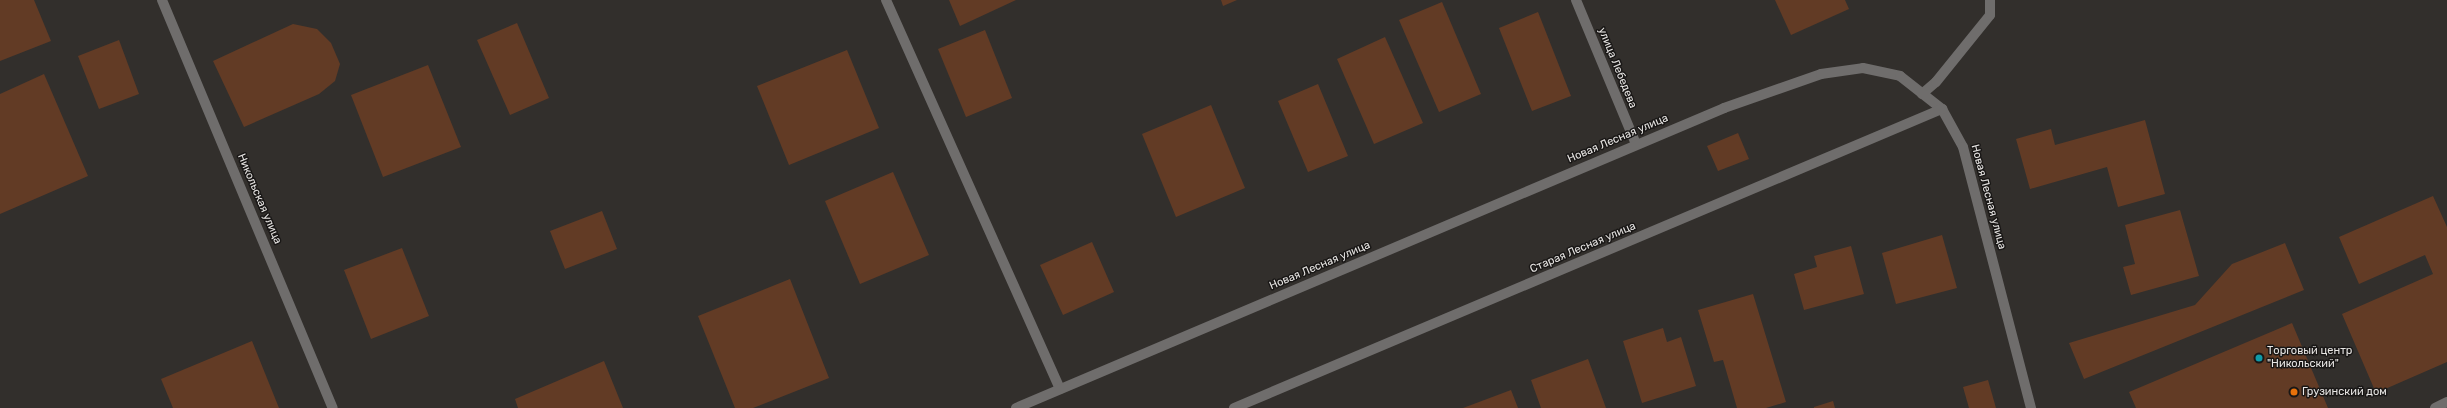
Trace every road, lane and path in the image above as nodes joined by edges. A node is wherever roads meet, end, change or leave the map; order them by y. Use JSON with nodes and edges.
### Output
{"nodes":[{"id":1,"x":162,"y":0,"type":"edge"},
{"id":2,"x":886,"y":0,"type":"edge"},
{"id":3,"x":1576,"y":0,"type":"edge"},
{"id":4,"x":1990,"y":0,"type":"edge"},
{"id":5,"x":1922,"y":94,"type":"junction"},
{"id":6,"x":1942,"y":109,"type":"junction"},
{"id":7,"x":1636,"y":144,"type":"junction"},
{"id":8,"x":1060,"y":389,"type":"junction"},
{"id":9,"x":2447,"y":402,"type":"edge"},
{"id":10,"x":333,"y":408,"type":"edge"},
{"id":11,"x":1016,"y":408,"type":"edge"},
{"id":12,"x":1234,"y":408,"type":"edge"},
{"id":13,"x":2031,"y":408,"type":"edge"},
{"id":14,"x":2435,"y":408,"type":"edge"}],
"edges":[{"from":1,"to":10,"type":"street","name":"Никольская улица"},
{"from":2,"to":8,"type":"street"},
{"from":3,"to":7,"type":"street","name":"улица Лебедева"},
{"from":4,"to":5,"type":"street"},
{"from":5,"to":6,"type":"street","name":"Новая Лесная улица"},
{"from":5,"to":7,"type":"street","name":"Новая Лесная улица"},
{"from":6,"to":12,"type":"street","name":"Старая Лесная улица"},
{"from":6,"to":13,"type":"street","name":"Новая Лесная улица"},
{"from":7,"to":8,"type":"street","name":"Новая Лесная улица"},
{"from":8,"to":11,"type":"street","name":"Новая Лесная улица"},
{"from":9,"to":14,"type":"street"}]}
